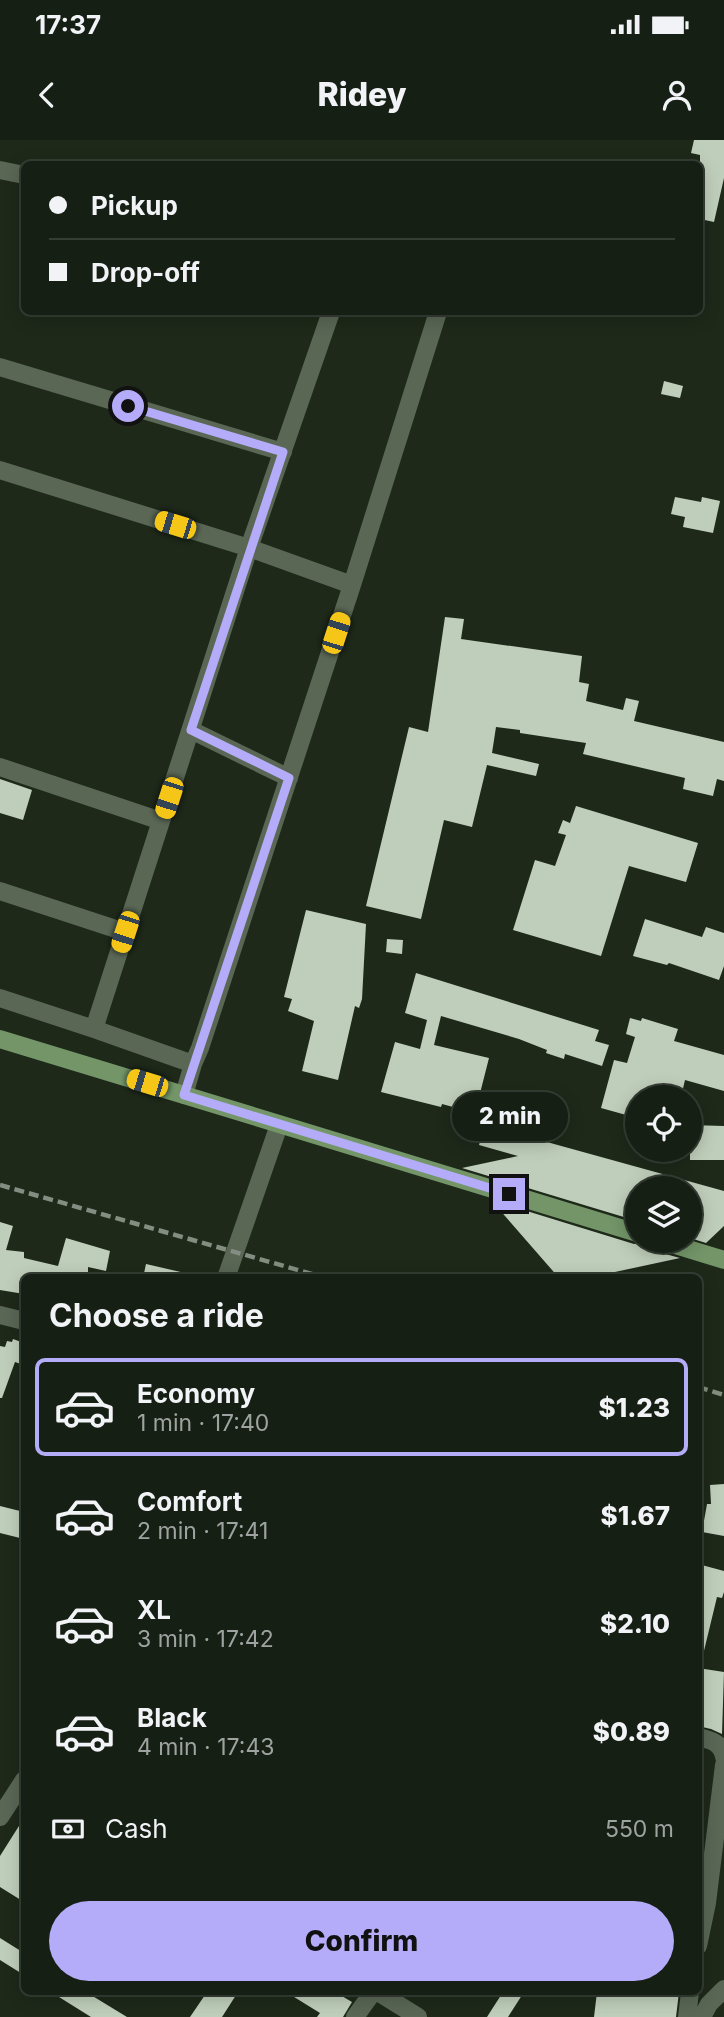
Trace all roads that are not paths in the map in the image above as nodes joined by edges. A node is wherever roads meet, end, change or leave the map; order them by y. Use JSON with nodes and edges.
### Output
{"nodes":[{"id":1,"x":1,"y":176,"type":"edge"},
{"id":2,"x":21,"y":176,"type":"edge"},
{"id":3,"x":330,"y":315,"type":"edge"},
{"id":4,"x":437,"y":315,"type":"edge"},
{"id":5,"x":0,"y":368,"type":"edge"},
{"id":6,"x":283,"y":452,"type":"junction"},
{"id":7,"x":0,"y":470,"type":"edge"},
{"id":8,"x":249,"y":548,"type":"junction"},
{"id":9,"x":352,"y":585,"type":"junction"},
{"id":10,"x":191,"y":730,"type":"junction"},
{"id":11,"x":0,"y":767,"type":"edge"},
{"id":12,"x":289,"y":778,"type":"junction"},
{"id":13,"x":161,"y":821,"type":"junction"},
{"id":14,"x":0,"y":891,"type":"edge"},
{"id":15,"x":125,"y":932,"type":"junction"},
{"id":16,"x":0,"y":998,"type":"edge"},
{"id":17,"x":94,"y":1029,"type":"junction"},
{"id":18,"x":0,"y":1039,"type":"edge"},
{"id":19,"x":192,"y":1064,"type":"junction"},
{"id":20,"x":184,"y":1095,"type":"junction"},
{"id":21,"x":279,"y":1125,"type":"junction"},
{"id":22,"x":625,"y":1229,"type":"edge"},
{"id":23,"x":701,"y":1253,"type":"edge"},
{"id":24,"x":724,"y":1260,"type":"edge"},
{"id":25,"x":227,"y":1274,"type":"edge"},
{"id":26,"x":0,"y":1315,"type":"edge"},
{"id":27,"x":21,"y":1320,"type":"edge"},
{"id":28,"x":702,"y":1738,"type":"edge"},
{"id":29,"x":724,"y":1757,"type":"edge"},
{"id":30,"x":724,"y":1765,"type":"edge"},
{"id":31,"x":21,"y":1785,"type":"edge"},
{"id":32,"x":0,"y":1817,"type":"edge"},
{"id":33,"x":703,"y":1902,"type":"edge"},
{"id":34,"x":724,"y":1989,"type":"edge"},
{"id":35,"x":373,"y":1995,"type":"edge"},
{"id":36,"x":381,"y":1995,"type":"edge"},
{"id":37,"x":690,"y":1995,"type":"edge"},
{"id":38,"x":355,"y":2017,"type":"edge"},
{"id":39,"x":418,"y":2017,"type":"edge"},
{"id":40,"x":687,"y":2017,"type":"edge"},
{"id":41,"x":702,"y":2017,"type":"edge"}],
"edges":[{"from":1,"to":2,"type":"street"},
{"from":3,"to":6,"type":"street"},
{"from":4,"to":9,"type":"street"},
{"from":5,"to":6,"type":"street"},
{"from":6,"to":8,"type":"street"},
{"from":7,"to":8,"type":"street"},
{"from":8,"to":9,"type":"street"},
{"from":8,"to":10,"type":"street"},
{"from":9,"to":12,"type":"street"},
{"from":10,"to":12,"type":"street"},
{"from":10,"to":13,"type":"street"},
{"from":11,"to":13,"type":"street"},
{"from":12,"to":19,"type":"street"},
{"from":13,"to":15,"type":"street"},
{"from":14,"to":15,"type":"street"},
{"from":15,"to":17,"type":"street"},
{"from":16,"to":17,"type":"street"},
{"from":17,"to":19,"type":"street"},
{"from":18,"to":20,"type":"main road"},
{"from":19,"to":20,"type":"street"},
{"from":20,"to":21,"type":"main road"},
{"from":21,"to":22,"type":"main road"},
{"from":21,"to":25,"type":"street"},
{"from":23,"to":24,"type":"main road"},
{"from":26,"to":27,"type":"street"},
{"from":28,"to":29,"type":"street"},
{"from":30,"to":33,"type":"street"},
{"from":31,"to":32,"type":"street"},
{"from":34,"to":41,"type":"street"},
{"from":35,"to":38,"type":"street"},
{"from":36,"to":39,"type":"street"},
{"from":37,"to":40,"type":"street"}]}
